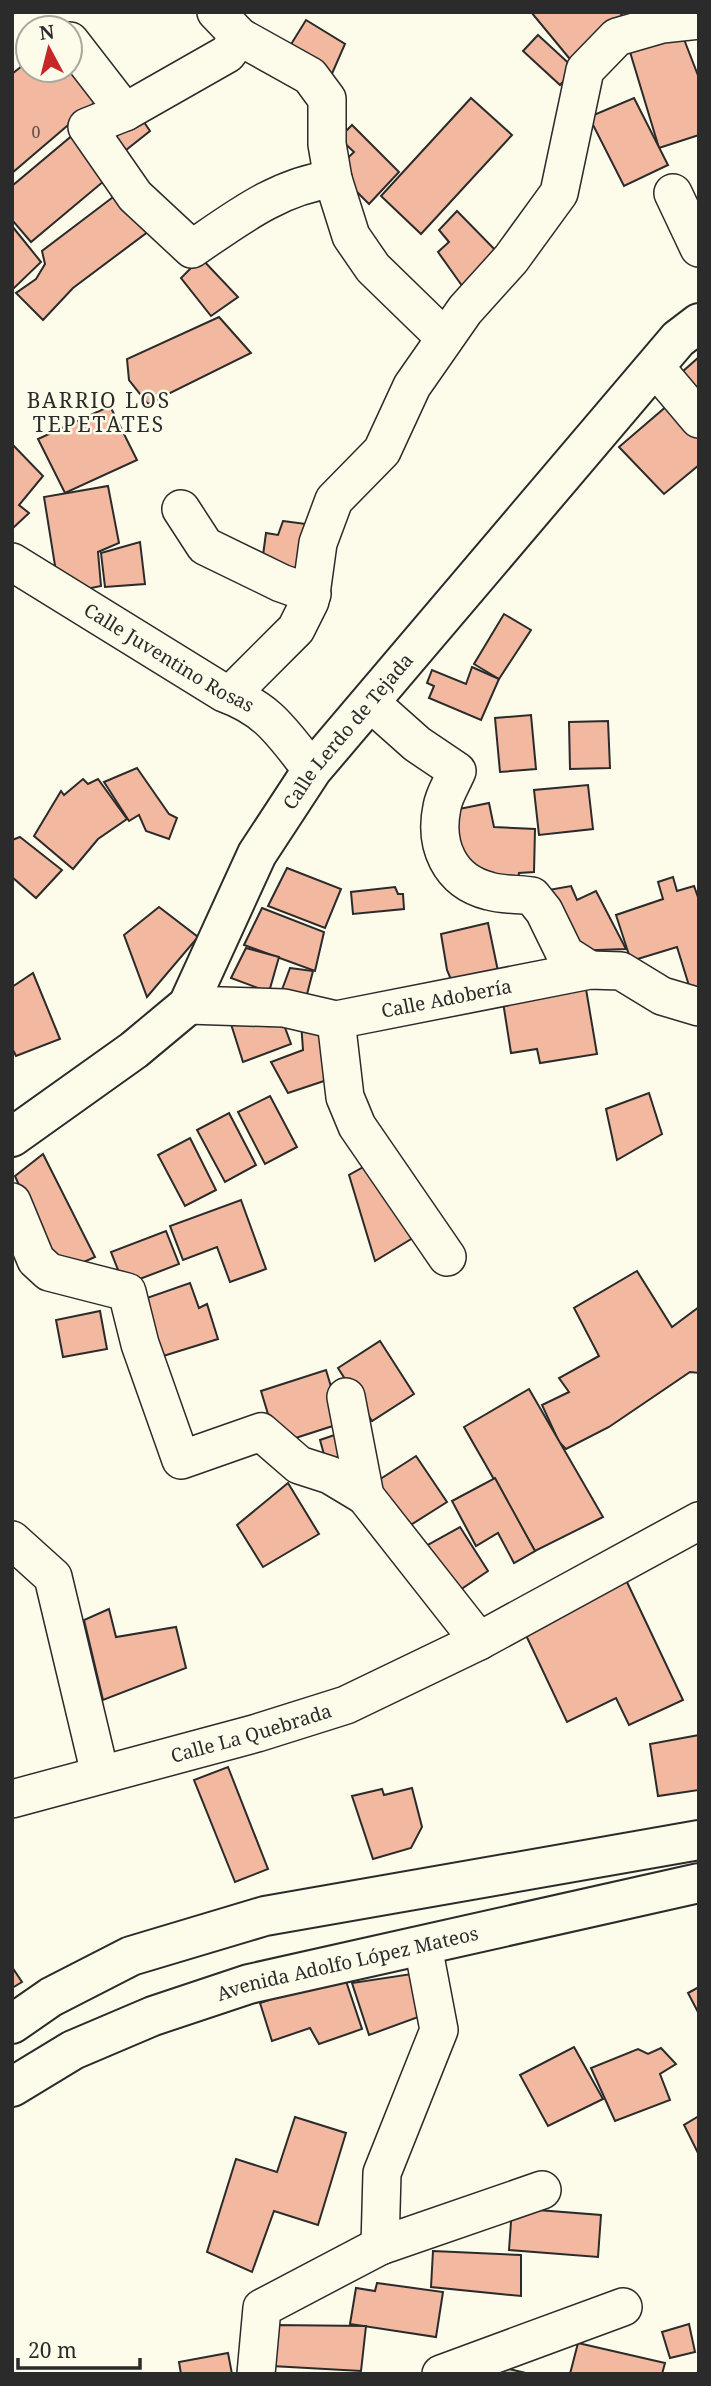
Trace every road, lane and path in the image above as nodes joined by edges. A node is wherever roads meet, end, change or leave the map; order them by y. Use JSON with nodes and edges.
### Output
{"nodes":[{"id":1,"x":699,"y":20,"type":"edge"},
{"id":2,"x":228,"y":25,"type":"edge"},
{"id":3,"x":84,"y":59,"type":"edge"},
{"id":4,"x":125,"y":112,"type":"junction"},
{"id":5,"x":333,"y":179,"type":"junction"},
{"id":6,"x":673,"y":193,"type":"dead end"},
{"id":7,"x":699,"y":248,"type":"edge"},
{"id":8,"x":699,"y":323,"type":"edge"},
{"id":9,"x":445,"y":338,"type":"junction"},
{"id":10,"x":655,"y":367,"type":"junction"},
{"id":11,"x":699,"y":419,"type":"edge"},
{"id":12,"x":181,"y":509,"type":"dead end"},
{"id":13,"x":12,"y":562,"type":"edge"},
{"id":14,"x":312,"y":594,"type":"junction"},
{"id":15,"x":230,"y":695,"type":"junction"},
{"id":16,"x":372,"y":704,"type":"dead end"},
{"id":17,"x":312,"y":769,"type":"junction"},
{"id":18,"x":590,"y":970,"type":"junction"},
{"id":19,"x":188,"y":1005,"type":"junction"},
{"id":20,"x":699,"y":1007,"type":"edge"},
{"id":21,"x":336,"y":1020,"type":"junction"},
{"id":22,"x":12,"y":1137,"type":"edge"},
{"id":23,"x":12,"y":1202,"type":"edge"},
{"id":24,"x":447,"y":1257,"type":"dead end"},
{"id":25,"x":346,"y":1397,"type":"dead end"},
{"id":26,"x":365,"y":1496,"type":"junction"},
{"id":27,"x":699,"y":1521,"type":"edge"},
{"id":28,"x":12,"y":1540,"type":"edge"},
{"id":29,"x":480,"y":1641,"type":"junction"},
{"id":30,"x":100,"y":1774,"type":"junction"},
{"id":31,"x":12,"y":1799,"type":"edge"},
{"id":32,"x":699,"y":1840,"type":"edge"},
{"id":33,"x":699,"y":1883,"type":"edge"},
{"id":34,"x":423,"y":1946,"type":"junction"},
{"id":35,"x":12,"y":2024,"type":"edge"},
{"id":36,"x":12,"y":2087,"type":"edge"},
{"id":37,"x":542,"y":2190,"type":"dead end"},
{"id":38,"x":380,"y":2246,"type":"junction"},
{"id":39,"x":623,"y":2307,"type":"dead end"},
{"id":40,"x":256,"y":2374,"type":"edge"},
{"id":41,"x":441,"y":2374,"type":"edge"}],
"edges":[{"from":1,"to":9,"type":"street"},
{"from":2,"to":4,"type":"street"},
{"from":2,"to":5,"type":"street"},
{"from":3,"to":4,"type":"street"},
{"from":4,"to":5,"type":"street"},
{"from":5,"to":9,"type":"street"},
{"from":6,"to":7,"type":"street"},
{"from":8,"to":10,"type":"main road","name":"Calle Lerdo de Tejada"},
{"from":9,"to":14,"type":"street"},
{"from":10,"to":11,"type":"street"},
{"from":10,"to":17,"type":"main road","name":"Calle Lerdo de Tejada"},
{"from":12,"to":14,"type":"street"},
{"from":13,"to":15,"type":"street","name":"Calle Juventino Rosas"},
{"from":14,"to":15,"type":"street"},
{"from":15,"to":17,"type":"street","name":"Calle Juventino Rosas"},
{"from":16,"to":18,"type":"street"},
{"from":17,"to":19,"type":"main road","name":"Calle Lerdo de Tejada"},
{"from":18,"to":20,"type":"street","name":"Calle Adobería"},
{"from":18,"to":21,"type":"street","name":"Calle Adobería"},
{"from":19,"to":21,"type":"street","name":"Calle Adobería"},
{"from":19,"to":22,"type":"main road","name":"Calle Lerdo de Tejada"},
{"from":21,"to":24,"type":"street"},
{"from":23,"to":26,"type":"street"},
{"from":25,"to":26,"type":"street"},
{"from":26,"to":29,"type":"street"},
{"from":27,"to":29,"type":"street","name":"Calle La Quebrada"},
{"from":28,"to":30,"type":"street"},
{"from":29,"to":30,"type":"street","name":"Calle La Quebrada"},
{"from":30,"to":31,"type":"street","name":"Calle La Quebrada"},
{"from":32,"to":35,"type":"main road"},
{"from":33,"to":34,"type":"main road","name":"Avenida Adolfo López Mateos"},
{"from":34,"to":36,"type":"main road","name":"Avenida Adolfo López Mateos"},
{"from":34,"to":38,"type":"street"},
{"from":37,"to":38,"type":"street"},
{"from":38,"to":40,"type":"street"},
{"from":39,"to":41,"type":"street"}]}
